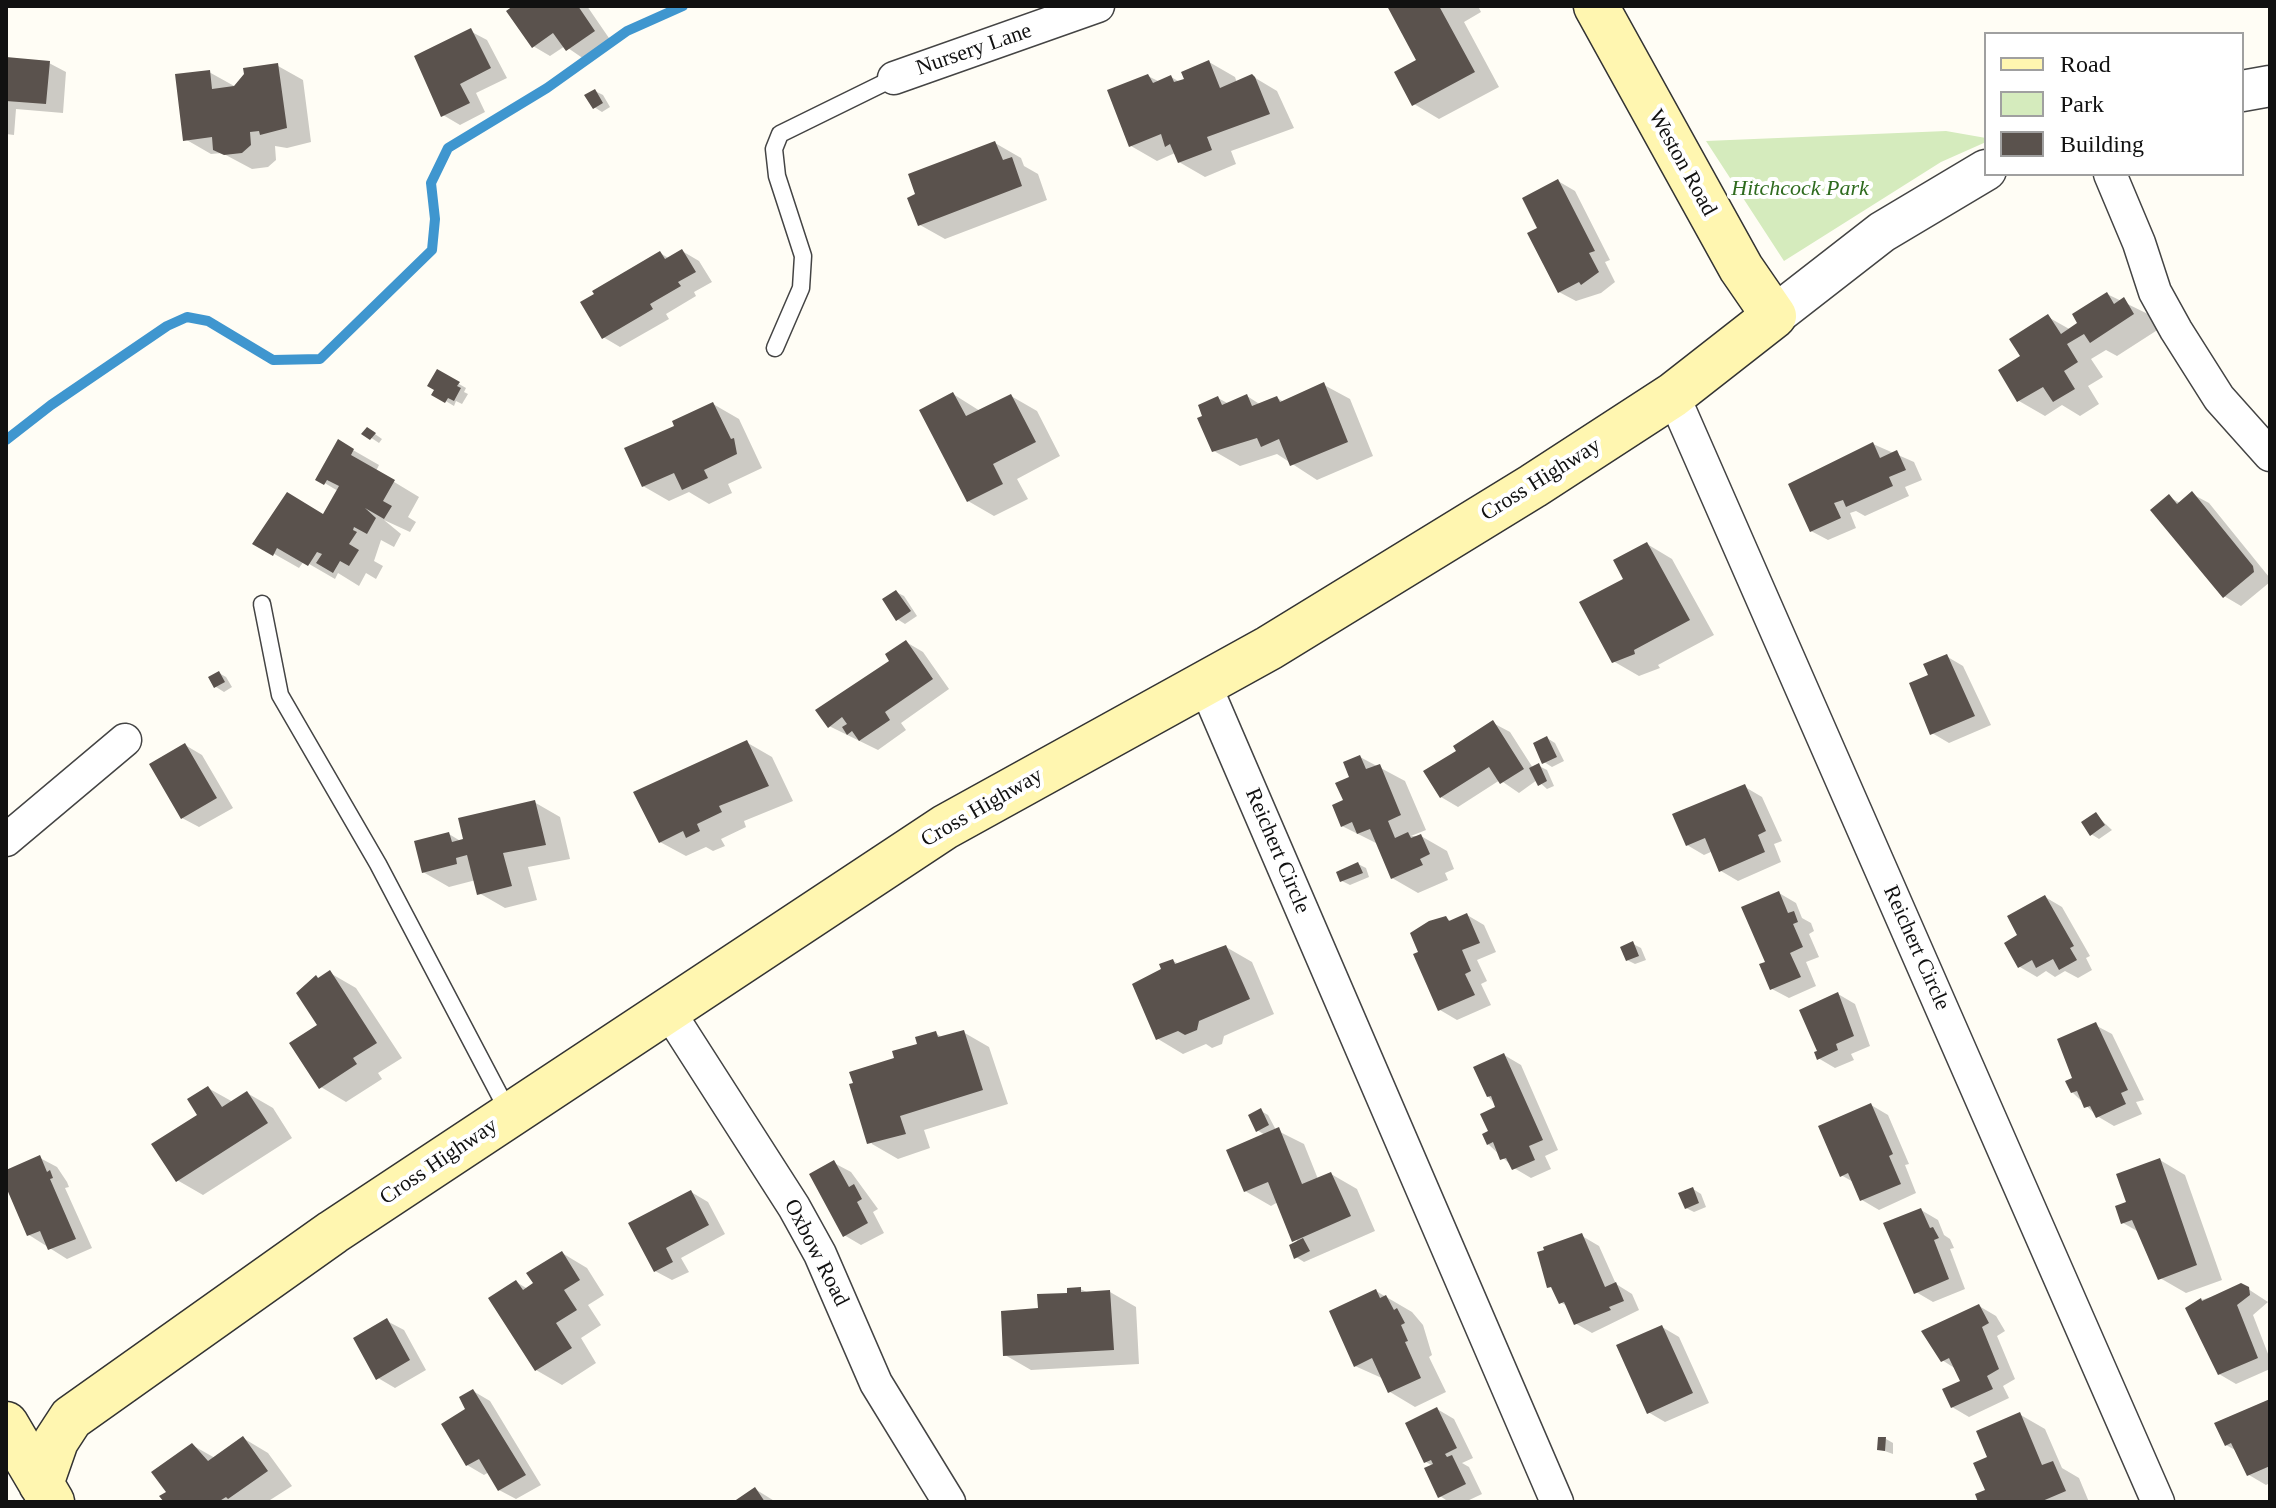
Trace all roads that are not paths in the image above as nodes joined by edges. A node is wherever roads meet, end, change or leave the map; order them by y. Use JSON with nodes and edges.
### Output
{"nodes":[{"id":1,"x":1098,"y":6,"type":"edge"},
{"id":2,"x":1596,"y":6,"type":"edge"},
{"id":3,"x":894,"y":78,"type":"joint"},
{"id":4,"x":2270,"y":86,"type":"edge"},
{"id":5,"x":2244,"y":91,"type":"edge"},
{"id":6,"x":1984,"y":171,"type":"edge"},
{"id":7,"x":2111,"y":176,"type":"edge"},
{"id":8,"x":1774,"y":316,"type":"junction"},
{"id":9,"x":775,"y":348,"type":"dead end"},
{"id":10,"x":1673,"y":395,"type":"junction"},
{"id":11,"x":2270,"y":455,"type":"edge"},
{"id":12,"x":262,"y":604,"type":"dead end"},
{"id":13,"x":1205,"y":685,"type":"junction"},
{"id":14,"x":125,"y":740,"type":"dead end"},
{"id":15,"x":6,"y":840,"type":"edge"},
{"id":16,"x":669,"y":1012,"type":"junction"},
{"id":17,"x":510,"y":1115,"type":"junction"},
{"id":18,"x":6,"y":1424,"type":"edge"},
{"id":19,"x":41,"y":1496,"type":"edge"},
{"id":20,"x":949,"y":1502,"type":"edge"},
{"id":21,"x":1557,"y":1502,"type":"edge"},
{"id":22,"x":2158,"y":1502,"type":"edge"}],
"edges":[{"from":1,"to":3,"type":"street","name":"Nursery Lane"},
{"from":2,"to":8,"type":"main road","name":"Weston Road"},
{"from":3,"to":9,"type":"lane"},
{"from":4,"to":5,"type":"street"},
{"from":6,"to":8,"type":"street","name":"Cross Highway"},
{"from":7,"to":11,"type":"street"},
{"from":8,"to":10,"type":"main road","name":"Cross Highway"},
{"from":10,"to":13,"type":"main road","name":"Cross Highway"},
{"from":10,"to":22,"type":"street","name":"Reichert Circle"},
{"from":12,"to":17,"type":"lane"},
{"from":13,"to":16,"type":"main road","name":"Cross Highway"},
{"from":13,"to":21,"type":"street","name":"Reichert Circle"},
{"from":14,"to":15,"type":"street"},
{"from":16,"to":17,"type":"main road","name":"Cross Highway"},
{"from":16,"to":20,"type":"street","name":"Oxbow Road"},
{"from":17,"to":19,"type":"main road","name":"Cross Highway"},
{"from":18,"to":19,"type":"main road"}]}
